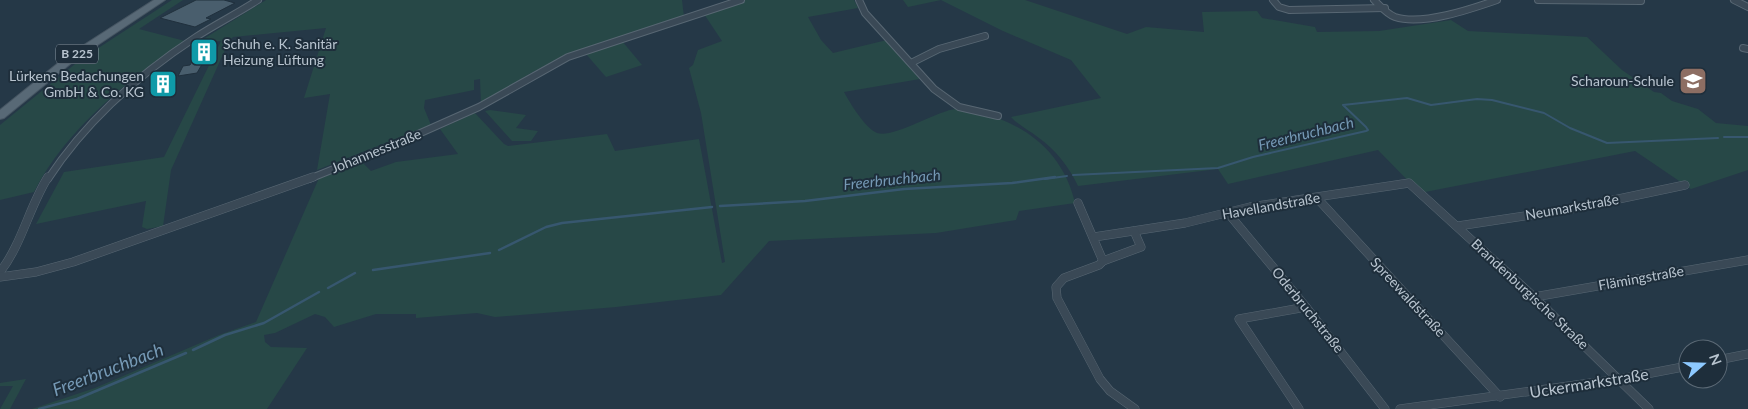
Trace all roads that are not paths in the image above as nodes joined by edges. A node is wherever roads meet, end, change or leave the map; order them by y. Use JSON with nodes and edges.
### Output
{"nodes":[{"id":1,"x":160,"y":0,"type":"edge"},
{"id":2,"x":258,"y":0,"type":"edge"},
{"id":3,"x":741,"y":0,"type":"edge"},
{"id":4,"x":859,"y":0,"type":"edge"},
{"id":5,"x":1273,"y":0,"type":"edge"},
{"id":6,"x":1374,"y":0,"type":"edge"},
{"id":7,"x":1497,"y":0,"type":"edge"},
{"id":8,"x":1538,"y":0,"type":"edge"},
{"id":9,"x":1641,"y":0,"type":"edge"},
{"id":10,"x":1734,"y":0,"type":"edge"},
{"id":11,"x":1748,"y":7,"type":"edge"},
{"id":12,"x":1385,"y":8,"type":"junction"},
{"id":13,"x":985,"y":36,"type":"dead end"},
{"id":14,"x":911,"y":63,"type":"junction"},
{"id":15,"x":0,"y":116,"type":"edge"},
{"id":16,"x":998,"y":116,"type":"dead end"},
{"id":17,"x":1409,"y":183,"type":"joint"},
{"id":18,"x":1685,"y":185,"type":"dead end"},
{"id":19,"x":1317,"y":198,"type":"junction"},
{"id":20,"x":1078,"y":202,"type":"dead end"},
{"id":21,"x":1228,"y":213,"type":"junction"},
{"id":22,"x":1458,"y":226,"type":"junction"},
{"id":23,"x":1134,"y":231,"type":"junction"},
{"id":24,"x":1094,"y":238,"type":"junction"},
{"id":25,"x":1748,"y":260,"type":"edge"},
{"id":26,"x":1103,"y":261,"type":"junction"},
{"id":27,"x":0,"y":272,"type":"edge"},
{"id":28,"x":0,"y":277,"type":"edge"},
{"id":29,"x":1534,"y":297,"type":"junction"},
{"id":30,"x":1306,"y":307,"type":"junction"},
{"id":31,"x":1748,"y":354,"type":"edge"},
{"id":32,"x":1728,"y":358,"type":"edge"},
{"id":33,"x":1678,"y":368,"type":"edge"},
{"id":34,"x":1620,"y":379,"type":"junction"},
{"id":35,"x":1500,"y":397,"type":"junction"},
{"id":36,"x":1135,"y":409,"type":"edge"},
{"id":37,"x":1299,"y":409,"type":"edge"},
{"id":38,"x":1385,"y":409,"type":"edge"},
{"id":39,"x":1400,"y":409,"type":"edge"},
{"id":40,"x":1649,"y":409,"type":"edge"}],
"edges":[{"from":1,"to":15,"type":"main road","number":"B 225"},
{"from":2,"to":27,"type":"street"},
{"from":3,"to":28,"type":"street","name":"Johannesstraße"},
{"from":4,"to":14,"type":"street"},
{"from":5,"to":12,"type":"street"},
{"from":6,"to":12,"type":"street"},
{"from":7,"to":12,"type":"street"},
{"from":8,"to":9,"type":"street"},
{"from":10,"to":11,"type":"street"},
{"from":13,"to":14,"type":"street"},
{"from":14,"to":16,"type":"street"},
{"from":17,"to":19,"type":"street","name":"Havellandstraße"},
{"from":17,"to":22,"type":"street","name":"Brandenburgische Straße"},
{"from":18,"to":22,"type":"street","name":"Neumarkstraße"},
{"from":19,"to":21,"type":"street","name":"Havellandstraße"},
{"from":19,"to":35,"type":"street","name":"Spreewaldstraße"},
{"from":20,"to":24,"type":"street"},
{"from":21,"to":23,"type":"street","name":"Havellandstraße"},
{"from":21,"to":30,"type":"street","name":"Oderbruchstraße"},
{"from":22,"to":29,"type":"street","name":"Brandenburgische Straße"},
{"from":23,"to":24,"type":"street","name":"Havellandstraße"},
{"from":23,"to":26,"type":"street"},
{"from":24,"to":26,"type":"street"},
{"from":25,"to":29,"type":"street","name":"Flämingstraße"},
{"from":26,"to":36,"type":"street"},
{"from":29,"to":34,"type":"street","name":"Brandenburgische Straße"},
{"from":30,"to":37,"type":"street"},
{"from":30,"to":38,"type":"street","name":"Oderbruchstraße"},
{"from":31,"to":32,"type":"street"},
{"from":33,"to":34,"type":"street","name":"Uckermarkstraße"},
{"from":34,"to":35,"type":"street","name":"Uckermarkstraße"},
{"from":34,"to":40,"type":"street","name":"Brandenburgische Straße"},
{"from":35,"to":39,"type":"street","name":"Uckermarkstraße"}]}
